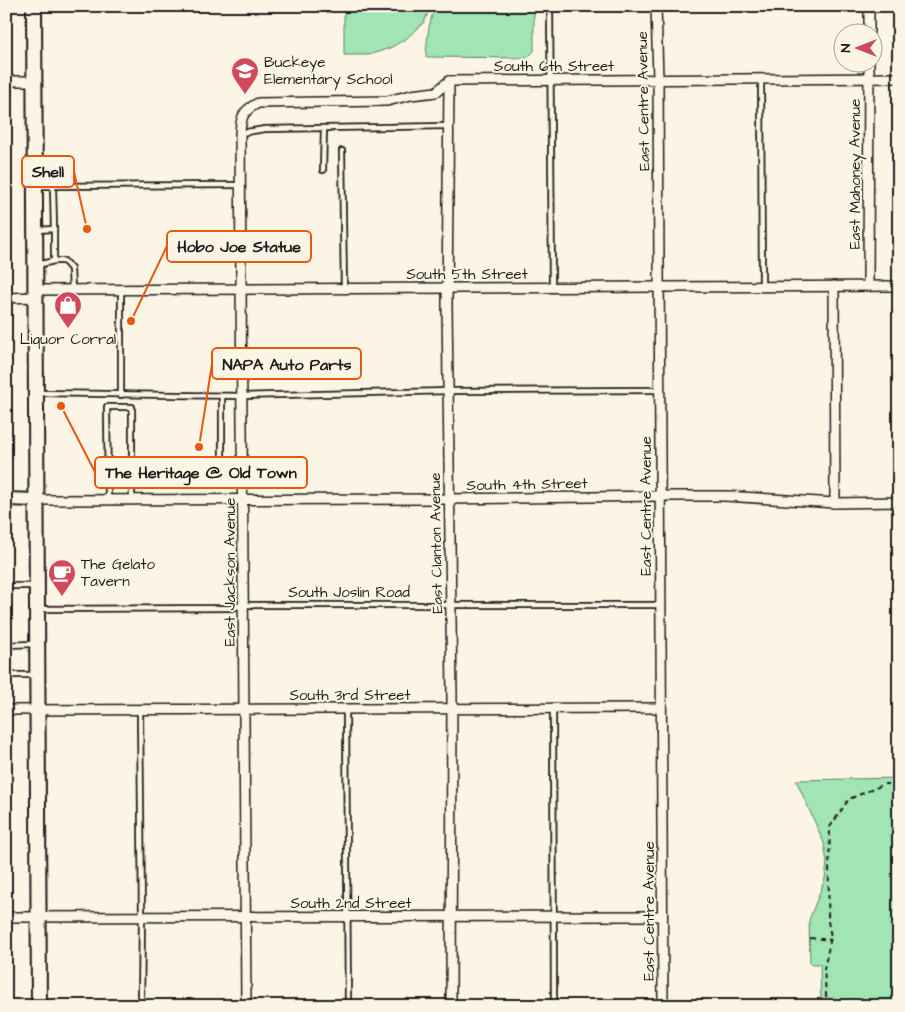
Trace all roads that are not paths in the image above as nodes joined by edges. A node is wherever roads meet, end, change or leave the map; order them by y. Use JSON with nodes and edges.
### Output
{"nodes":[{"id":1,"x":34,"y":6,"type":"edge"},
{"id":2,"x":550,"y":6,"type":"edge"},
{"id":3,"x":656,"y":6,"type":"edge"},
{"id":4,"x":869,"y":6,"type":"edge"},
{"id":5,"x":869,"y":22,"type":"edge"},
{"id":6,"x":869,"y":72,"type":"edge"},
{"id":7,"x":869,"y":78,"type":"junction"},
{"id":8,"x":899,"y":78,"type":"edge"},
{"id":9,"x":658,"y":79,"type":"junction"},
{"id":10,"x":761,"y":79,"type":"junction"},
{"id":11,"x":551,"y":80,"type":"junction"},
{"id":12,"x":6,"y":81,"type":"edge"},
{"id":13,"x":35,"y":81,"type":"junction"},
{"id":14,"x":449,"y":81,"type":"junction"},
{"id":15,"x":247,"y":109,"type":"joint"},
{"id":16,"x":448,"y":126,"type":"junction"},
{"id":17,"x":324,"y":128,"type":"junction"},
{"id":18,"x":240,"y":132,"type":"junction"},
{"id":19,"x":342,"y":151,"type":"dead end"},
{"id":20,"x":323,"y":170,"type":"dead end"},
{"id":21,"x":240,"y":185,"type":"junction"},
{"id":22,"x":36,"y":186,"type":"junction"},
{"id":23,"x":53,"y":186,"type":"junction"},
{"id":24,"x":54,"y":229,"type":"junction"},
{"id":25,"x":36,"y":230,"type":"junction"},
{"id":26,"x":54,"y":261,"type":"junction"},
{"id":27,"x":36,"y":265,"type":"junction"},
{"id":28,"x":658,"y":286,"type":"junction"},
{"id":29,"x":762,"y":286,"type":"junction"},
{"id":30,"x":834,"y":286,"type":"junction"},
{"id":31,"x":868,"y":286,"type":"junction"},
{"id":32,"x":899,"y":286,"type":"edge"},
{"id":33,"x":344,"y":288,"type":"junction"},
{"id":34,"x":447,"y":288,"type":"junction"},
{"id":35,"x":552,"y":288,"type":"junction"},
{"id":36,"x":240,"y":289,"type":"junction"},
{"id":37,"x":72,"y":290,"type":"junction"},
{"id":38,"x":121,"y":290,"type":"junction"},
{"id":39,"x":36,"y":294,"type":"junction"},
{"id":40,"x":6,"y":298,"type":"edge"},
{"id":41,"x":659,"y":390,"type":"junction"},
{"id":42,"x":449,"y":392,"type":"junction"},
{"id":43,"x":36,"y":393,"type":"junction"},
{"id":44,"x":122,"y":395,"type":"junction"},
{"id":45,"x":222,"y":396,"type":"junction"},
{"id":46,"x":242,"y":396,"type":"junction"},
{"id":47,"x":123,"y":407,"type":"junction"},
{"id":48,"x":243,"y":471,"type":"junction"},
{"id":49,"x":660,"y":496,"type":"junction"},
{"id":50,"x":6,"y":499,"type":"edge"},
{"id":51,"x":132,"y":499,"type":"junction"},
{"id":52,"x":243,"y":499,"type":"junction"},
{"id":53,"x":450,"y":499,"type":"junction"},
{"id":54,"x":36,"y":500,"type":"junction"},
{"id":55,"x":108,"y":500,"type":"junction"},
{"id":56,"x":899,"y":502,"type":"edge"},
{"id":57,"x":835,"y":503,"type":"junction"},
{"id":58,"x":6,"y":586,"type":"edge"},
{"id":59,"x":36,"y":586,"type":"junction"},
{"id":60,"x":451,"y":604,"type":"junction"},
{"id":61,"x":243,"y":605,"type":"junction"},
{"id":62,"x":661,"y":605,"type":"junction"},
{"id":63,"x":37,"y":609,"type":"junction"},
{"id":64,"x":38,"y":644,"type":"junction"},
{"id":65,"x":6,"y":645,"type":"edge"},
{"id":66,"x":6,"y":675,"type":"edge"},
{"id":67,"x":38,"y":675,"type":"junction"},
{"id":68,"x":553,"y":708,"type":"junction"},
{"id":69,"x":661,"y":708,"type":"junction"},
{"id":70,"x":244,"y":709,"type":"junction"},
{"id":71,"x":452,"y":709,"type":"junction"},
{"id":72,"x":6,"y":710,"type":"edge"},
{"id":73,"x":38,"y":710,"type":"junction"},
{"id":74,"x":140,"y":710,"type":"junction"},
{"id":75,"x":346,"y":710,"type":"junction"},
{"id":76,"x":554,"y":916,"type":"junction"},
{"id":77,"x":662,"y":916,"type":"junction"},
{"id":78,"x":6,"y":917,"type":"edge"},
{"id":79,"x":142,"y":917,"type":"junction"},
{"id":80,"x":245,"y":917,"type":"junction"},
{"id":81,"x":349,"y":917,"type":"junction"},
{"id":82,"x":451,"y":917,"type":"junction"},
{"id":83,"x":40,"y":918,"type":"junction"},
{"id":84,"x":39,"y":1006,"type":"edge"},
{"id":85,"x":141,"y":1006,"type":"edge"},
{"id":86,"x":246,"y":1006,"type":"edge"},
{"id":87,"x":348,"y":1006,"type":"edge"},
{"id":88,"x":452,"y":1006,"type":"edge"},
{"id":89,"x":554,"y":1006,"type":"edge"},
{"id":90,"x":663,"y":1006,"type":"edge"}],
"edges":[{"from":1,"to":13,"type":"main road"},
{"from":2,"to":11,"type":"lane"},
{"from":3,"to":9,"type":"street","name":"East Centre Avenue"},
{"from":4,"to":5,"type":"street"},
{"from":6,"to":7,"type":"street","name":"East Mahoney Avenue"},
{"from":7,"to":8,"type":"street","name":"South 6th Street"},
{"from":7,"to":10,"type":"street","name":"South 6th Street"},
{"from":7,"to":31,"type":"street","name":"East Mahoney Avenue"},
{"from":9,"to":10,"type":"street","name":"South 6th Street"},
{"from":9,"to":11,"type":"street","name":"South 6th Street"},
{"from":9,"to":28,"type":"street","name":"East Centre Avenue"},
{"from":10,"to":29,"type":"lane"},
{"from":11,"to":14,"type":"street","name":"South 6th Street"},
{"from":11,"to":35,"type":"lane"},
{"from":12,"to":13,"type":"street"},
{"from":13,"to":22,"type":"main road"},
{"from":14,"to":15,"type":"street","name":"South 6th Street"},
{"from":14,"to":16,"type":"street","name":"East Clanton Avenue"},
{"from":15,"to":18,"type":"street","name":"East Jackson Avenue"},
{"from":16,"to":17,"type":"lane"},
{"from":16,"to":34,"type":"street","name":"East Clanton Avenue"},
{"from":17,"to":18,"type":"lane"},
{"from":17,"to":20,"type":"lane"},
{"from":18,"to":21,"type":"street","name":"East Jackson Avenue"},
{"from":19,"to":33,"type":"lane"},
{"from":21,"to":23,"type":"lane"},
{"from":21,"to":36,"type":"street","name":"East Jackson Avenue"},
{"from":22,"to":23,"type":"lane"},
{"from":22,"to":25,"type":"main road"},
{"from":23,"to":24,"type":"lane"},
{"from":24,"to":25,"type":"lane"},
{"from":24,"to":26,"type":"lane"},
{"from":25,"to":27,"type":"main road"},
{"from":26,"to":27,"type":"lane"},
{"from":26,"to":37,"type":"lane"},
{"from":27,"to":39,"type":"main road"},
{"from":28,"to":29,"type":"street","name":"South 5th Street"},
{"from":28,"to":35,"type":"street","name":"South 5th Street"},
{"from":28,"to":41,"type":"street","name":"East Centre Avenue"},
{"from":29,"to":30,"type":"street","name":"South 5th Street"},
{"from":30,"to":31,"type":"street","name":"South 5th Street"},
{"from":30,"to":57,"type":"street"},
{"from":31,"to":32,"type":"street","name":"South 5th Street"},
{"from":33,"to":34,"type":"street","name":"South 5th Street"},
{"from":33,"to":36,"type":"street","name":"South 5th Street"},
{"from":34,"to":35,"type":"street","name":"South 5th Street"},
{"from":34,"to":42,"type":"street","name":"East Clanton Avenue"},
{"from":36,"to":38,"type":"street","name":"South 5th Street"},
{"from":36,"to":46,"type":"street","name":"East Jackson Avenue"},
{"from":37,"to":38,"type":"street","name":"South 5th Street"},
{"from":37,"to":39,"type":"street","name":"South 5th Street"},
{"from":38,"to":44,"type":"lane"},
{"from":39,"to":40,"type":"street","name":"South 5th Street"},
{"from":39,"to":43,"type":"main road"},
{"from":41,"to":42,"type":"lane"},
{"from":41,"to":49,"type":"street","name":"East Centre Avenue"},
{"from":42,"to":46,"type":"lane"},
{"from":42,"to":53,"type":"street","name":"East Clanton Avenue"},
{"from":43,"to":44,"type":"lane"},
{"from":43,"to":54,"type":"main road"},
{"from":44,"to":45,"type":"lane"},
{"from":44,"to":47,"type":"lane"},
{"from":45,"to":46,"type":"lane"},
{"from":45,"to":48,"type":"lane"},
{"from":46,"to":48,"type":"street","name":"East Jackson Avenue"},
{"from":47,"to":51,"type":"lane"},
{"from":47,"to":55,"type":"lane"},
{"from":48,"to":52,"type":"street","name":"East Jackson Avenue"},
{"from":49,"to":53,"type":"street","name":"South 4th Street"},
{"from":49,"to":57,"type":"street","name":"South 4th Street"},
{"from":49,"to":62,"type":"street","name":"East Centre Avenue"},
{"from":50,"to":54,"type":"street"},
{"from":51,"to":52,"type":"street","name":"South 4th Street"},
{"from":51,"to":55,"type":"street","name":"South 4th Street"},
{"from":52,"to":53,"type":"street","name":"South 4th Street"},
{"from":52,"to":61,"type":"street","name":"East Jackson Avenue"},
{"from":53,"to":60,"type":"street","name":"East Clanton Avenue"},
{"from":54,"to":55,"type":"street","name":"South 4th Street"},
{"from":54,"to":59,"type":"main road"},
{"from":56,"to":57,"type":"street","name":"South 4th Street"},
{"from":58,"to":59,"type":"lane"},
{"from":59,"to":63,"type":"main road"},
{"from":60,"to":61,"type":"lane","name":"South Joslin Road"},
{"from":60,"to":62,"type":"lane","name":"South Joslin Road"},
{"from":60,"to":71,"type":"street","name":"East Clanton Avenue"},
{"from":61,"to":63,"type":"lane","name":"South Joslin Road"},
{"from":61,"to":70,"type":"street","name":"East Jackson Avenue"},
{"from":62,"to":69,"type":"street","name":"East Centre Avenue"},
{"from":63,"to":64,"type":"main road"},
{"from":64,"to":65,"type":"lane"},
{"from":64,"to":67,"type":"main road"},
{"from":66,"to":67,"type":"lane"},
{"from":67,"to":73,"type":"main road"},
{"from":68,"to":69,"type":"street","name":"South 3rd Street"},
{"from":68,"to":71,"type":"street","name":"South 3rd Street"},
{"from":68,"to":76,"type":"lane"},
{"from":69,"to":77,"type":"street","name":"East Centre Avenue"},
{"from":70,"to":74,"type":"street","name":"South 3rd Street"},
{"from":70,"to":75,"type":"street","name":"South 3rd Street"},
{"from":70,"to":80,"type":"street","name":"East Jackson Avenue"},
{"from":71,"to":75,"type":"street","name":"South 3rd Street"},
{"from":71,"to":82,"type":"street","name":"East Clanton Avenue"},
{"from":72,"to":73,"type":"street","name":"South 3rd Street"},
{"from":73,"to":74,"type":"street","name":"South 3rd Street"},
{"from":73,"to":83,"type":"main road"},
{"from":74,"to":79,"type":"lane"},
{"from":75,"to":81,"type":"lane"},
{"from":76,"to":77,"type":"street","name":"South 2nd Street"},
{"from":76,"to":82,"type":"street","name":"South 2nd Street"},
{"from":76,"to":89,"type":"lane"},
{"from":77,"to":90,"type":"street","name":"East Centre Avenue"},
{"from":78,"to":83,"type":"street","name":"South 2nd Street"},
{"from":79,"to":80,"type":"street","name":"South 2nd Street"},
{"from":79,"to":83,"type":"street","name":"South 2nd Street"},
{"from":79,"to":85,"type":"lane"},
{"from":80,"to":81,"type":"street","name":"South 2nd Street"},
{"from":80,"to":86,"type":"street","name":"East Jackson Avenue"},
{"from":81,"to":82,"type":"street","name":"South 2nd Street"},
{"from":81,"to":87,"type":"lane"},
{"from":82,"to":88,"type":"street","name":"East Clanton Avenue"},
{"from":83,"to":84,"type":"main road"}]}
